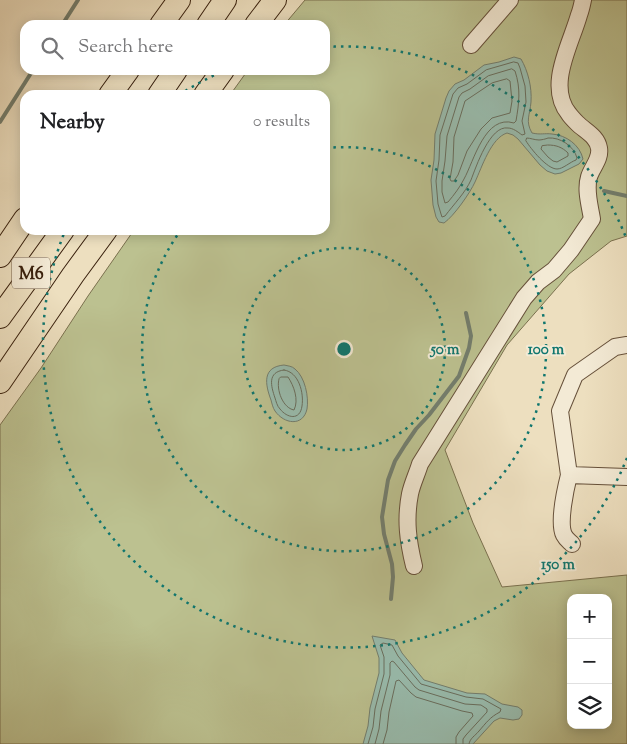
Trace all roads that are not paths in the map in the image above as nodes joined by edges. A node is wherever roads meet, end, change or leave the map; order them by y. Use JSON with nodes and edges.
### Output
{"nodes":[{"id":1,"x":179,"y":0,"type":"edge"},
{"id":2,"x":225,"y":0,"type":"edge"},
{"id":3,"x":275,"y":0,"type":"edge"},
{"id":4,"x":510,"y":0,"type":"edge"},
{"id":5,"x":583,"y":0,"type":"edge"},
{"id":6,"x":165,"y":20,"type":"edge"},
{"id":7,"x":211,"y":20,"type":"edge"},
{"id":8,"x":260,"y":20,"type":"edge"},
{"id":9,"x":471,"y":45,"type":"dead end"},
{"id":10,"x":124,"y":75,"type":"edge"},
{"id":11,"x":173,"y":75,"type":"edge"},
{"id":12,"x":219,"y":75,"type":"edge"},
{"id":13,"x":114,"y":90,"type":"edge"},
{"id":14,"x":162,"y":90,"type":"edge"},
{"id":15,"x":208,"y":90,"type":"edge"},
{"id":16,"x":20,"y":226,"type":"edge"},
{"id":17,"x":58,"y":235,"type":"edge"},
{"id":18,"x":102,"y":235,"type":"edge"},
{"id":19,"x":0,"y":256,"type":"edge"},
{"id":20,"x":0,"y":316,"type":"edge"},
{"id":21,"x":627,"y":345,"type":"edge"},
{"id":22,"x":0,"y":382,"type":"edge"},
{"id":23,"x":569,"y":474,"type":"junction"},
{"id":24,"x":627,"y":477,"type":"edge"},
{"id":25,"x":572,"y":544,"type":"dead end"},
{"id":26,"x":414,"y":566,"type":"dead end"}],
"edges":[{"from":1,"to":6,"type":"highway"},
{"from":2,"to":7,"type":"highway"},
{"from":3,"to":8,"type":"highway"},
{"from":4,"to":9,"type":"street"},
{"from":5,"to":26,"type":"street"},
{"from":10,"to":13,"type":"highway"},
{"from":11,"to":14,"type":"highway"},
{"from":12,"to":15,"type":"highway"},
{"from":16,"to":19,"type":"highway","number":"M6"},
{"from":17,"to":20,"type":"highway","number":"M6"},
{"from":18,"to":22,"type":"highway"},
{"from":21,"to":23,"type":"street"},
{"from":23,"to":24,"type":"street"},
{"from":23,"to":25,"type":"street"}]}
